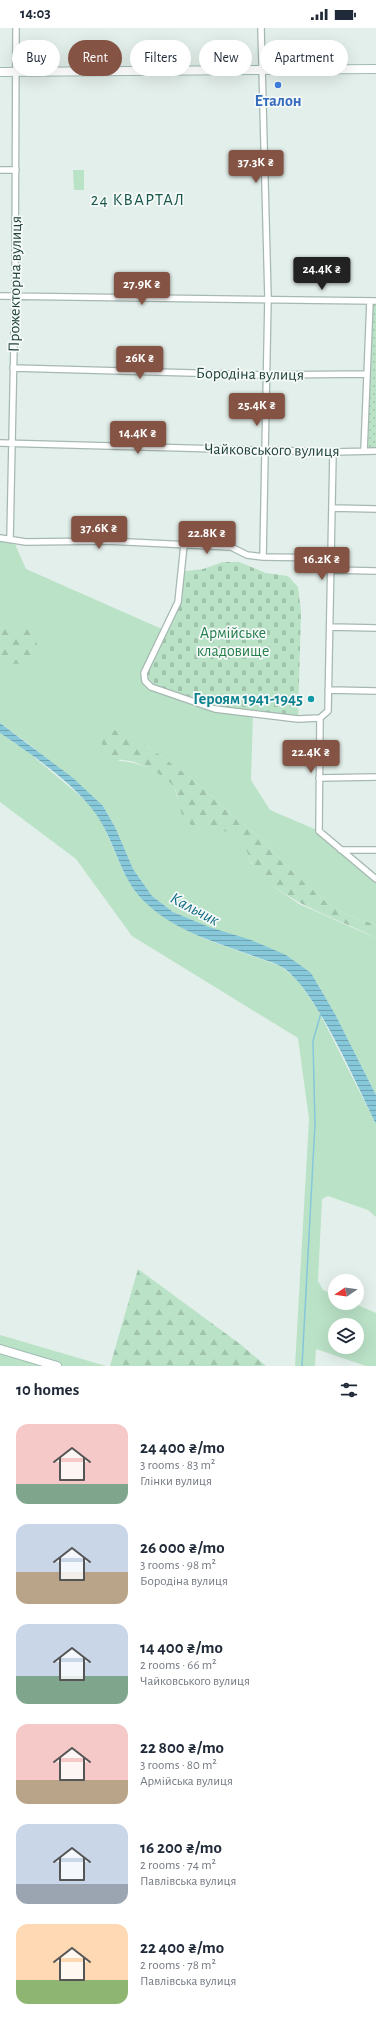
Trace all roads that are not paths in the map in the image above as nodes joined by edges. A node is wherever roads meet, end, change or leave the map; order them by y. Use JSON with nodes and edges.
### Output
{"nodes":[{"id":1,"x":16,"y":28,"type":"edge"},
{"id":2,"x":262,"y":28,"type":"edge"},
{"id":3,"x":16,"y":40,"type":"edge"},
{"id":4,"x":262,"y":40,"type":"edge"},
{"id":5,"x":348,"y":69,"type":"edge"},
{"id":6,"x":376,"y":69,"type":"edge"},
{"id":7,"x":260,"y":70,"type":"edge"},
{"id":8,"x":0,"y":72,"type":"edge"},
{"id":9,"x":12,"y":72,"type":"edge"},
{"id":10,"x":60,"y":72,"type":"edge"},
{"id":11,"x":16,"y":76,"type":"edge"},
{"id":12,"x":262,"y":76,"type":"edge"},
{"id":13,"x":0,"y":170,"type":"edge"},
{"id":14,"x":16,"y":170,"type":"junction"},
{"id":15,"x":0,"y":296,"type":"edge"},
{"id":16,"x":15,"y":296,"type":"junction"},
{"id":17,"x":268,"y":298,"type":"junction"},
{"id":18,"x":373,"y":301,"type":"edge"},
{"id":19,"x":13,"y":368,"type":"junction"},
{"id":20,"x":367,"y":374,"type":"junction"},
{"id":21,"x":267,"y":375,"type":"junction"},
{"id":22,"x":12,"y":442,"type":"junction"},
{"id":23,"x":0,"y":443,"type":"edge"},
{"id":24,"x":265,"y":450,"type":"junction"},
{"id":25,"x":364,"y":451,"type":"junction"},
{"id":26,"x":376,"y":451,"type":"edge"},
{"id":27,"x":333,"y":452,"type":"junction"},
{"id":28,"x":332,"y":508,"type":"junction"},
{"id":29,"x":376,"y":509,"type":"edge"},
{"id":30,"x":0,"y":538,"type":"edge"},
{"id":31,"x":10,"y":539,"type":"junction"},
{"id":32,"x":184,"y":545,"type":"junction"},
{"id":33,"x":263,"y":557,"type":"junction"},
{"id":34,"x":331,"y":558,"type":"junction"},
{"id":35,"x":331,"y":570,"type":"junction"},
{"id":36,"x":376,"y":571,"type":"edge"},
{"id":37,"x":330,"y":627,"type":"junction"},
{"id":38,"x":376,"y":628,"type":"edge"},
{"id":39,"x":328,"y":690,"type":"junction"},
{"id":40,"x":376,"y":691,"type":"edge"},
{"id":41,"x":320,"y":718,"type":"junction"},
{"id":42,"x":376,"y":777,"type":"edge"},
{"id":43,"x":319,"y":778,"type":"junction"},
{"id":44,"x":341,"y":850,"type":"junction"},
{"id":45,"x":376,"y":850,"type":"edge"},
{"id":46,"x":376,"y":879,"type":"edge"},
{"id":47,"x":0,"y":1350,"type":"edge"},
{"id":48,"x":57,"y":1366,"type":"edge"}],
"edges":[{"from":1,"to":3,"type":"street","name":"Прожекторна вулиця"},
{"from":2,"to":4,"type":"street"},
{"from":5,"to":6,"type":"street"},
{"from":7,"to":10,"type":"street"},
{"from":8,"to":9,"type":"street"},
{"from":11,"to":14,"type":"street","name":"Прожекторна вулиця"},
{"from":12,"to":17,"type":"street"},
{"from":13,"to":14,"type":"street"},
{"from":14,"to":16,"type":"street","name":"Прожекторна вулиця"},
{"from":15,"to":16,"type":"street"},
{"from":16,"to":17,"type":"street"},
{"from":16,"to":19,"type":"street","name":"Прожекторна вулиця"},
{"from":17,"to":18,"type":"street"},
{"from":17,"to":21,"type":"street"},
{"from":18,"to":20,"type":"street"},
{"from":19,"to":21,"type":"street","name":"Бородіна вулиця"},
{"from":19,"to":22,"type":"street","name":"Прожекторна вулиця"},
{"from":20,"to":21,"type":"street","name":"Бородіна вулиця"},
{"from":20,"to":25,"type":"street"},
{"from":21,"to":24,"type":"street"},
{"from":22,"to":23,"type":"street","name":"Чайковського вулиця"},
{"from":22,"to":24,"type":"street","name":"Чайковського вулиця"},
{"from":22,"to":31,"type":"street","name":"Прожекторна вулиця"},
{"from":24,"to":27,"type":"street","name":"Чайковського вулиця"},
{"from":24,"to":33,"type":"street"},
{"from":25,"to":26,"type":"street","name":"Чайковського вулиця"},
{"from":25,"to":27,"type":"street","name":"Чайковського вулиця"},
{"from":27,"to":28,"type":"street"},
{"from":28,"to":29,"type":"street"},
{"from":28,"to":34,"type":"street"},
{"from":30,"to":31,"type":"street"},
{"from":31,"to":32,"type":"street"},
{"from":32,"to":33,"type":"street"},
{"from":32,"to":41,"type":"street"},
{"from":33,"to":34,"type":"street"},
{"from":34,"to":35,"type":"street"},
{"from":35,"to":36,"type":"street"},
{"from":35,"to":37,"type":"street"},
{"from":37,"to":38,"type":"street"},
{"from":37,"to":39,"type":"street"},
{"from":39,"to":40,"type":"street"},
{"from":39,"to":41,"type":"street"},
{"from":41,"to":43,"type":"street"},
{"from":42,"to":43,"type":"street"},
{"from":43,"to":44,"type":"street"},
{"from":44,"to":45,"type":"street"},
{"from":44,"to":46,"type":"street"},
{"from":47,"to":48,"type":"street"}]}
